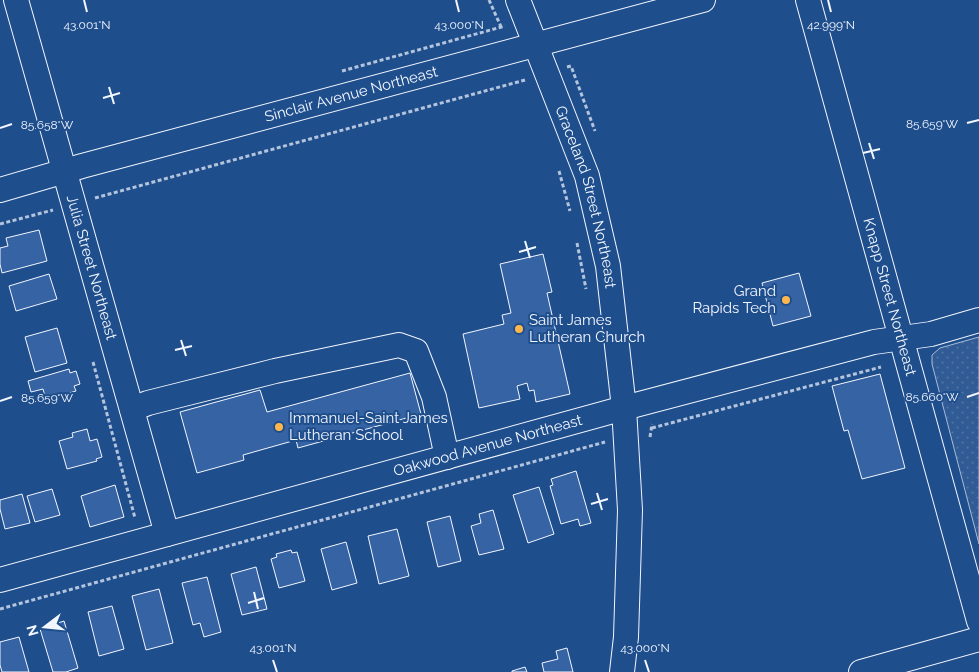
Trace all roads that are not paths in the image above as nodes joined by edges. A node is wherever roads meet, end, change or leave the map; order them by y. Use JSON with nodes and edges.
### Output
{"nodes":[{"id":1,"x":16,"y":0,"type":"edge"},
{"id":2,"x":518,"y":0,"type":"edge"},
{"id":3,"x":703,"y":0,"type":"edge"},
{"id":4,"x":808,"y":0,"type":"edge"},
{"id":5,"x":658,"y":6,"type":"edge"},
{"id":6,"x":536,"y":45,"type":"junction"},
{"id":7,"x":63,"y":171,"type":"junction"},
{"id":8,"x":0,"y":190,"type":"edge"},
{"id":9,"x":979,"y":320,"type":"edge"},
{"id":10,"x":902,"y":338,"type":"junction"},
{"id":11,"x":624,"y":408,"type":"junction"},
{"id":12,"x":132,"y":409,"type":"junction"},
{"id":13,"x":447,"y":457,"type":"junction"},
{"id":14,"x":168,"y":534,"type":"junction"},
{"id":15,"x":0,"y":580,"type":"edge"},
{"id":16,"x":979,"y":621,"type":"edge"},
{"id":17,"x":979,"y":639,"type":"edge"},
{"id":18,"x":622,"y":672,"type":"edge"},
{"id":19,"x":861,"y":672,"type":"edge"}],
"edges":[{"from":1,"to":7,"type":"street","name":"Julia Street Northeast"},
{"from":2,"to":6,"type":"street","name":"Graceland Street Northeast"},
{"from":3,"to":5,"type":"street","name":"Sinclair Avenue Northeast"},
{"from":4,"to":10,"type":"street","name":"Knapp Street Northeast"},
{"from":5,"to":6,"type":"street","name":"Sinclair Avenue Northeast"},
{"from":6,"to":7,"type":"street","name":"Sinclair Avenue Northeast"},
{"from":6,"to":11,"type":"street","name":"Graceland Street Northeast"},
{"from":7,"to":8,"type":"street","name":"Sinclair Avenue Northeast"},
{"from":7,"to":12,"type":"street","name":"Julia Street Northeast"},
{"from":9,"to":10,"type":"street","name":"Oakwood Avenue Northeast"},
{"from":10,"to":11,"type":"street","name":"Oakwood Avenue Northeast"},
{"from":10,"to":16,"type":"street","name":"Knapp Street Northeast"},
{"from":11,"to":13,"type":"street","name":"Oakwood Avenue Northeast"},
{"from":11,"to":18,"type":"street","name":"Graceland Street Northeast"},
{"from":12,"to":13,"type":"street"},
{"from":12,"to":14,"type":"street","name":"Julia Street Northeast"},
{"from":13,"to":14,"type":"street","name":"Oakwood Avenue Northeast"},
{"from":14,"to":15,"type":"street","name":"Oakwood Avenue Northeast"},
{"from":17,"to":19,"type":"street"}]}
